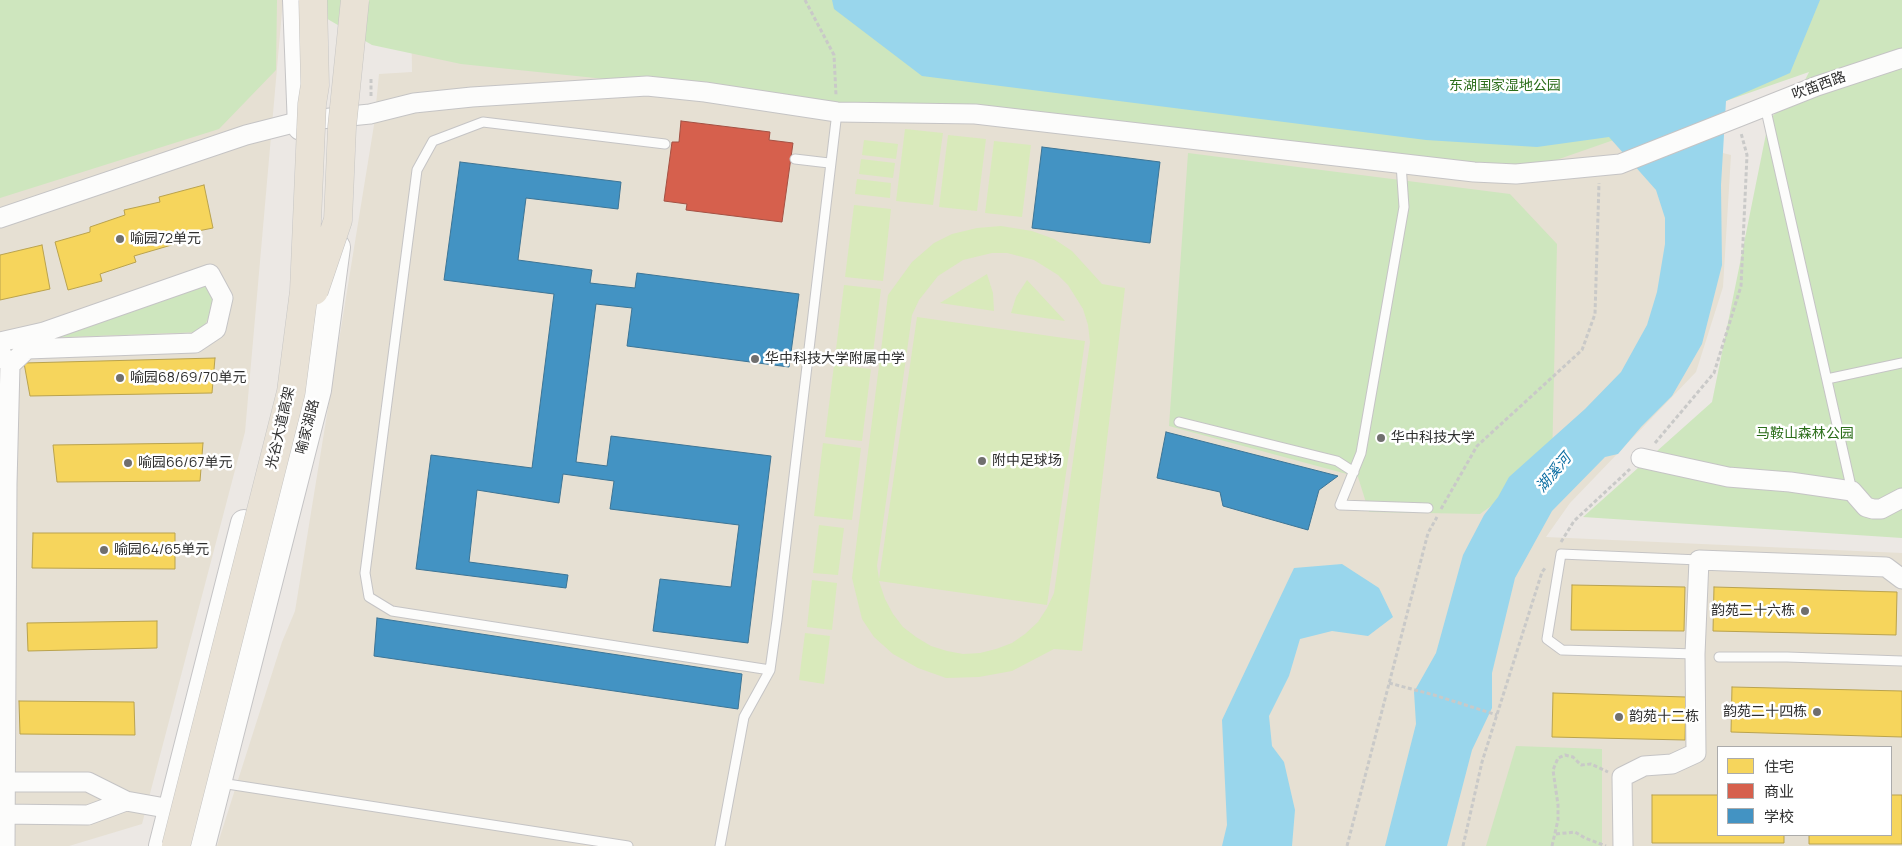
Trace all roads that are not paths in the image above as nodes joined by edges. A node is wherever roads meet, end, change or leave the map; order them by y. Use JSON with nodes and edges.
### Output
{"nodes":[{"id":1,"x":296,"y":0,"type":"edge"},
{"id":2,"x":313,"y":0,"type":"edge"},
{"id":3,"x":324,"y":0,"type":"edge"},
{"id":4,"x":355,"y":0,"type":"edge"},
{"id":5,"x":363,"y":0,"type":"edge"},
{"id":6,"x":1902,"y":58,"type":"edge"},
{"id":7,"x":1765,"y":106,"type":"junction"},
{"id":8,"x":837,"y":112,"type":"junction"},
{"id":9,"x":357,"y":116,"type":"junction"},
{"id":10,"x":301,"y":121,"type":"junction"},
{"id":11,"x":665,"y":144,"type":"dead end"},
{"id":12,"x":795,"y":159,"type":"dead end"},
{"id":13,"x":829,"y":164,"type":"junction"},
{"id":14,"x":1401,"y":164,"type":"junction"},
{"id":15,"x":0,"y":218,"type":"edge"},
{"id":16,"x":314,"y":291,"type":"junction"},
{"id":17,"x":0,"y":342,"type":"edge"},
{"id":18,"x":5,"y":359,"type":"edge"},
{"id":19,"x":1902,"y":363,"type":"edge"},
{"id":20,"x":1827,"y":379,"type":"junction"},
{"id":21,"x":1179,"y":422,"type":"dead end"},
{"id":22,"x":1641,"y":458,"type":"road end"},
{"id":23,"x":1354,"y":472,"type":"junction"},
{"id":24,"x":3,"y":484,"type":"edge"},
{"id":25,"x":1852,"y":491,"type":"junction"},
{"id":26,"x":1902,"y":498,"type":"edge"},
{"id":27,"x":1428,"y":508,"type":"dead end"},
{"id":28,"x":1699,"y":560,"type":"junction"},
{"id":29,"x":1902,"y":579,"type":"edge"},
{"id":30,"x":3,"y":596,"type":"edge"},
{"id":31,"x":1696,"y":654,"type":"junction"},
{"id":32,"x":1719,"y":657,"type":"dead end"},
{"id":33,"x":1902,"y":661,"type":"edge"},
{"id":34,"x":770,"y":670,"type":"junction"},
{"id":35,"x":3,"y":704,"type":"edge"},
{"id":36,"x":3,"y":782,"type":"edge"},
{"id":37,"x":218,"y":782,"type":"junction"},
{"id":38,"x":126,"y":801,"type":"junction"},
{"id":39,"x":171,"y":809,"type":"junction"},
{"id":40,"x":3,"y":814,"type":"edge"},
{"id":41,"x":5,"y":846,"type":"edge"},
{"id":42,"x":162,"y":846,"type":"edge"},
{"id":43,"x":176,"y":846,"type":"edge"},
{"id":44,"x":186,"y":846,"type":"edge"},
{"id":45,"x":202,"y":846,"type":"edge"},
{"id":46,"x":628,"y":846,"type":"edge"},
{"id":47,"x":720,"y":846,"type":"edge"},
{"id":48,"x":1623,"y":846,"type":"edge"}],
"edges":[{"from":1,"to":10,"type":"main road"},
{"from":2,"to":43,"type":"highway","name":"光谷大道高架","bridge":true},
{"from":3,"to":16,"type":"highway","name":"光谷大道高架","bridge":true},
{"from":4,"to":16,"type":"highway","bridge":true},
{"from":5,"to":9,"type":"main road","name":"喻家湖路"},
{"from":6,"to":7,"type":"street","name":"吹笛西路"},
{"from":7,"to":14,"type":"street","name":"吹笛西路"},
{"from":7,"to":20,"type":"lane"},
{"from":8,"to":9,"type":"street","name":"吹笛西路"},
{"from":8,"to":13,"type":"lane"},
{"from":8,"to":14,"type":"street","name":"吹笛西路"},
{"from":9,"to":10,"type":"street","name":"吹笛西路"},
{"from":9,"to":37,"type":"main road","name":"喻家湖路"},
{"from":10,"to":15,"type":"street","name":"吹笛西路"},
{"from":10,"to":39,"type":"main road"},
{"from":11,"to":34,"type":"lane"},
{"from":12,"to":13,"type":"lane"},
{"from":13,"to":34,"type":"lane"},
{"from":14,"to":23,"type":"lane"},
{"from":16,"to":44,"type":"highway","name":"光谷大道高架"},
{"from":17,"to":18,"type":"street"},
{"from":18,"to":24,"type":"street"},
{"from":19,"to":20,"type":"lane"},
{"from":20,"to":25,"type":"lane"},
{"from":21,"to":23,"type":"lane"},
{"from":22,"to":25,"type":"street"},
{"from":23,"to":27,"type":"lane"},
{"from":24,"to":30,"type":"street"},
{"from":25,"to":26,"type":"street"},
{"from":28,"to":29,"type":"street"},
{"from":28,"to":31,"type":"street"},
{"from":28,"to":31,"type":"lane"},
{"from":30,"to":35,"type":"street"},
{"from":31,"to":48,"type":"street"},
{"from":32,"to":33,"type":"lane"},
{"from":34,"to":47,"type":"lane"},
{"from":35,"to":36,"type":"street"},
{"from":36,"to":38,"type":"street"},
{"from":36,"to":40,"type":"street"},
{"from":37,"to":45,"type":"main road","name":"喻家湖路"},
{"from":37,"to":46,"type":"lane"},
{"from":38,"to":39,"type":"street"},
{"from":38,"to":40,"type":"street"},
{"from":39,"to":42,"type":"main road"},
{"from":40,"to":41,"type":"street"}]}
